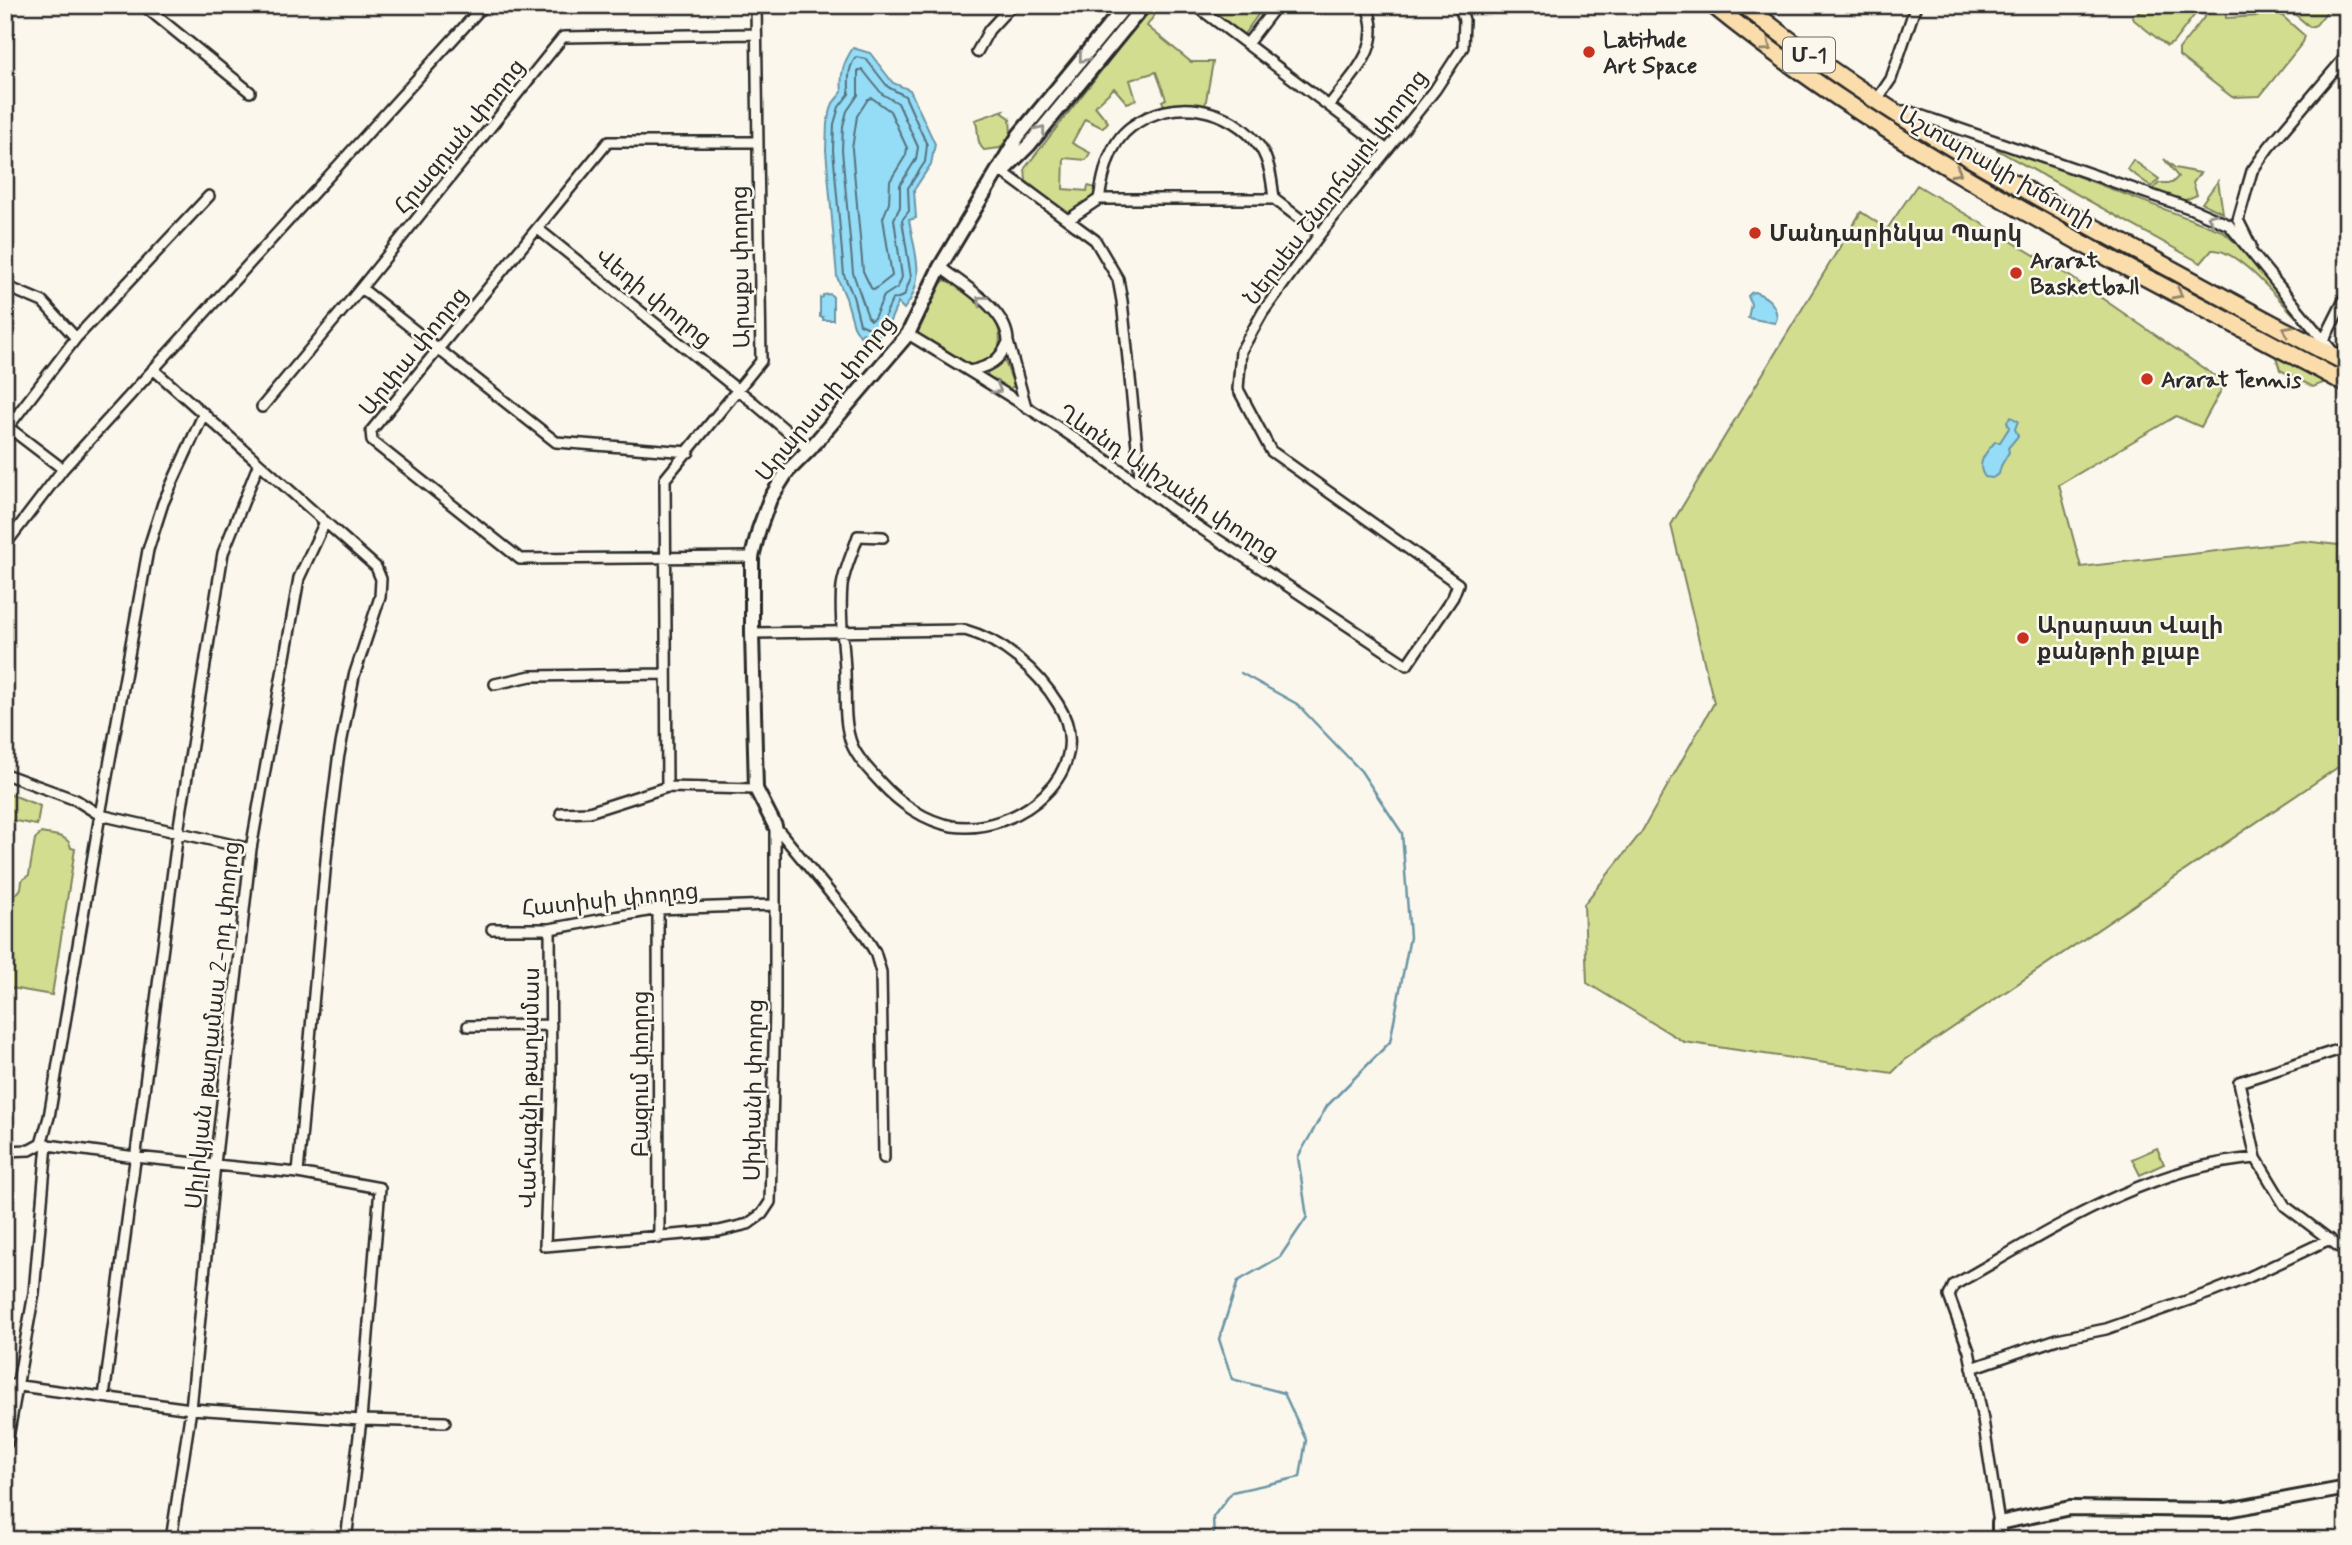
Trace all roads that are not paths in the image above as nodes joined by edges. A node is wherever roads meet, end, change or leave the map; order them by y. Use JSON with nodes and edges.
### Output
{"nodes":[{"id":1,"x":144,"y":5,"type":"edge"},
{"id":2,"x":484,"y":5,"type":"edge"},
{"id":3,"x":756,"y":5,"type":"edge"},
{"id":4,"x":1012,"y":5,"type":"edge"},
{"id":5,"x":1126,"y":5,"type":"edge"},
{"id":6,"x":1195,"y":5,"type":"edge"},
{"id":7,"x":1277,"y":5,"type":"edge"},
{"id":8,"x":1366,"y":5,"type":"edge"},
{"id":9,"x":1459,"y":5,"type":"edge"},
{"id":10,"x":1713,"y":5,"type":"edge"},
{"id":11,"x":1744,"y":5,"type":"edge"},
{"id":12,"x":1916,"y":5,"type":"edge"},
{"id":13,"x":1142,"y":6,"type":"edge"},
{"id":14,"x":756,"y":33,"type":"junction"},
{"id":15,"x":1247,"y":44,"type":"junction"},
{"id":16,"x":977,"y":52,"type":"dead end"},
{"id":17,"x":2347,"y":55,"type":"edge"},
{"id":18,"x":250,"y":92,"type":"dead end"},
{"id":19,"x":1876,"y":101,"type":"junction"},
{"id":20,"x":1329,"y":106,"type":"junction"},
{"id":21,"x":1891,"y":110,"type":"junction"},
{"id":22,"x":757,"y":142,"type":"junction"},
{"id":23,"x":1386,"y":149,"type":"junction"},
{"id":24,"x":998,"y":173,"type":"junction"},
{"id":25,"x":209,"y":196,"type":"dead end"},
{"id":26,"x":1099,"y":199,"type":"junction"},
{"id":27,"x":1274,"y":199,"type":"junction"},
{"id":28,"x":1068,"y":220,"type":"junction"},
{"id":29,"x":538,"y":229,"type":"junction"},
{"id":30,"x":1320,"y":234,"type":"junction"},
{"id":31,"x":2258,"y":260,"type":"junction"},
{"id":32,"x":940,"y":267,"type":"junction"},
{"id":33,"x":5,"y":286,"type":"edge"},
{"id":34,"x":361,"y":288,"type":"junction"},
{"id":35,"x":2347,"y":294,"type":"edge"},
{"id":36,"x":908,"y":334,"type":"junction"},
{"id":37,"x":76,"y":338,"type":"junction"},
{"id":38,"x":2324,"y":340,"type":"junction"},
{"id":39,"x":1008,"y":342,"type":"junction"},
{"id":40,"x":438,"y":350,"type":"junction"},
{"id":41,"x":2343,"y":360,"type":"edge"},
{"id":42,"x":153,"y":369,"type":"junction"},
{"id":43,"x":969,"y":371,"type":"junction"},
{"id":44,"x":2347,"y":384,"type":"edge"},
{"id":45,"x":739,"y":391,"type":"junction"},
{"id":46,"x":262,"y":407,"type":"dead end"},
{"id":47,"x":1026,"y":407,"type":"junction"},
{"id":48,"x":204,"y":413,"type":"junction"},
{"id":49,"x":809,"y":450,"type":"junction"},
{"id":50,"x":689,"y":452,"type":"junction"},
{"id":51,"x":259,"y":463,"type":"junction"},
{"id":52,"x":63,"y":469,"type":"junction"},
{"id":53,"x":1141,"y":485,"type":"junction"},
{"id":54,"x":324,"y":522,"type":"junction"},
{"id":55,"x":883,"y":537,"type":"dead end"},
{"id":56,"x":5,"y":545,"type":"edge"},
{"id":57,"x":752,"y":557,"type":"junction"},
{"id":58,"x":664,"y":559,"type":"junction"},
{"id":59,"x":843,"y":632,"type":"junction"},
{"id":60,"x":752,"y":633,"type":"junction"},
{"id":61,"x":1408,"y":665,"type":"joint"},
{"id":62,"x":666,"y":674,"type":"junction"},
{"id":63,"x":495,"y":684,"type":"dead end"},
{"id":64,"x":5,"y":774,"type":"edge"},
{"id":65,"x":667,"y":787,"type":"junction"},
{"id":66,"x":756,"y":789,"type":"junction"},
{"id":67,"x":561,"y":813,"type":"dead end"},
{"id":68,"x":100,"y":815,"type":"junction"},
{"id":69,"x":775,"y":826,"type":"junction"},
{"id":70,"x":178,"y":832,"type":"junction"},
{"id":71,"x":251,"y":849,"type":"junction"},
{"id":72,"x":774,"y":905,"type":"junction"},
{"id":73,"x":657,"y":909,"type":"junction"},
{"id":74,"x":492,"y":929,"type":"dead end"},
{"id":75,"x":550,"y":929,"type":"junction"},
{"id":76,"x":551,"y":1025,"type":"junction"},
{"id":77,"x":468,"y":1026,"type":"dead end"},
{"id":78,"x":2347,"y":1047,"type":"edge"},
{"id":79,"x":44,"y":1144,"type":"junction"},
{"id":80,"x":5,"y":1151,"type":"edge"},
{"id":81,"x":135,"y":1157,"type":"junction"},
{"id":82,"x":884,"y":1158,"type":"dead end"},
{"id":83,"x":2256,"y":1158,"type":"junction"},
{"id":84,"x":215,"y":1164,"type":"junction"},
{"id":85,"x":298,"y":1173,"type":"junction"},
{"id":86,"x":659,"y":1238,"type":"junction"},
{"id":87,"x":2330,"y":1239,"type":"junction"},
{"id":88,"x":545,"y":1246,"type":"joint"},
{"id":89,"x":2347,"y":1252,"type":"edge"},
{"id":90,"x":1972,"y":1368,"type":"junction"},
{"id":91,"x":5,"y":1384,"type":"edge"},
{"id":92,"x":17,"y":1385,"type":"junction"},
{"id":93,"x":104,"y":1397,"type":"junction"},
{"id":94,"x":191,"y":1409,"type":"junction"},
{"id":95,"x":362,"y":1420,"type":"junction"},
{"id":96,"x":445,"y":1422,"type":"dead end"},
{"id":97,"x":7,"y":1443,"type":"dead end"},
{"id":98,"x":2347,"y":1488,"type":"edge"},
{"id":99,"x":1999,"y":1523,"type":"junction"},
{"id":100,"x":170,"y":1540,"type":"edge"},
{"id":101,"x":346,"y":1540,"type":"edge"},
{"id":102,"x":1999,"y":1540,"type":"edge"}],
"edges":[{"from":1,"to":18,"type":"street"},
{"from":2,"to":42,"type":"street"},
{"from":3,"to":14,"type":"street","name":"Արաքս փողոց"},
{"from":4,"to":16,"type":"street"},
{"from":5,"to":24,"type":"street","name":"Արարատի փողոց","one_way":true},
{"from":6,"to":15,"type":"street"},
{"from":7,"to":15,"type":"street"},
{"from":8,"to":20,"type":"street"},
{"from":9,"to":23,"type":"street","name":"Ներսես Շնորհալու փողոց"},
{"from":10,"to":44,"type":"highway","name":"Աշտարակի խճուղի","number":"Մ-1","one_way":true},
{"from":11,"to":19,"type":"highway","name":"Աշտարակի խճուղի","number":"Մ-1"},
{"from":12,"to":19,"type":"street"},
{"from":24,"to":13,"type":"street","name":"Արարատի փողոց","one_way":true},
{"from":14,"to":22,"type":"street","name":"Արաքս փողոց"},
{"from":14,"to":34,"type":"street","name":"Հրազդան փողոց"},
{"from":15,"to":20,"type":"street"},
{"from":17,"to":31,"type":"street"},
{"from":19,"to":21,"type":"highway","name":"Աշտարակի խճուղի","number":"Մ-1"},
{"from":20,"to":23,"type":"street"},
{"from":31,"to":21,"type":"street","one_way":true},
{"from":41,"to":21,"type":"highway","name":"Աշտարակի խճուղի","number":"Մ-1","one_way":true},
{"from":22,"to":29,"type":"street","name":"Արփա փողոց"},
{"from":22,"to":45,"type":"street","name":"Արաքս փողոց"},
{"from":23,"to":30,"type":"street","name":"Ներսես Շնորհալու փողոց"},
{"from":24,"to":28,"type":"street"},
{"from":24,"to":32,"type":"street","name":"Արարատի փողոց"},
{"from":25,"to":37,"type":"street"},
{"from":26,"to":27,"type":"street"},
{"from":26,"to":27,"type":"street"},
{"from":26,"to":28,"type":"street"},
{"from":27,"to":30,"type":"street"},
{"from":28,"to":53,"type":"street"},
{"from":29,"to":40,"type":"street","name":"Արփա փողոց"},
{"from":29,"to":45,"type":"street","name":"Վեդի փողոց"},
{"from":30,"to":61,"type":"street","name":"Ներսես Շնորհալու փողոց"},
{"from":31,"to":38,"type":"street"},
{"from":32,"to":36,"type":"street","name":"Արարատի փողոց"},
{"from":39,"to":32,"type":"street","one_way":true},
{"from":33,"to":37,"type":"street"},
{"from":34,"to":40,"type":"street"},
{"from":34,"to":46,"type":"street","name":"Հրազդան փողոց"},
{"from":35,"to":38,"type":"street"},
{"from":36,"to":43,"type":"street","name":"Ղևոնդ Ալիշանի փողոց"},
{"from":36,"to":49,"type":"street","name":"Արարատի փողոց"},
{"from":37,"to":52,"type":"street"},
{"from":38,"to":41,"type":"street"},
{"from":39,"to":43,"type":"street"},
{"from":39,"to":47,"type":"street"},
{"from":40,"to":50,"type":"street"},
{"from":40,"to":58,"type":"street","name":"Արփա փողոց"},
{"from":42,"to":48,"type":"street"},
{"from":42,"to":52,"type":"street"},
{"from":43,"to":47,"type":"street","name":"Ղևոնդ Ալիշանի փողոց","one_way":true},
{"from":45,"to":49,"type":"street","name":"Վեդի փողոց"},
{"from":45,"to":50,"type":"street","name":"Արաքս փողոց"},
{"from":47,"to":53,"type":"street","name":"Ղևոնդ Ալիշանի փողոց"},
{"from":48,"to":51,"type":"street"},
{"from":48,"to":68,"type":"street"},
{"from":49,"to":57,"type":"street","name":"Արարատի փողոց"},
{"from":50,"to":58,"type":"street","name":"Արաքս փողոց"},
{"from":51,"to":54,"type":"street"},
{"from":51,"to":70,"type":"street"},
{"from":52,"to":56,"type":"street"},
{"from":53,"to":61,"type":"street","name":"Ղևոնդ Ալիշանի փողոց"},
{"from":54,"to":71,"type":"street","name":"Սիլիկյան թաղամաս 2-րդ փողոց"},
{"from":54,"to":85,"type":"street"},
{"from":55,"to":59,"type":"street"},
{"from":57,"to":58,"type":"street","name":"Արփա փողոց"},
{"from":57,"to":60,"type":"street","name":"Արարատի փողոց"},
{"from":58,"to":62,"type":"street","name":"Արաքս փողոց"},
{"from":59,"to":59,"type":"street"},
{"from":59,"to":60,"type":"street"},
{"from":60,"to":66,"type":"street","name":"Արարատի փողոց"},
{"from":62,"to":63,"type":"street"},
{"from":62,"to":65,"type":"street","name":"Արաքս փողոց"},
{"from":64,"to":68,"type":"street"},
{"from":65,"to":66,"type":"street"},
{"from":65,"to":67,"type":"street"},
{"from":66,"to":69,"type":"street","name":"Արարատի փողոց"},
{"from":68,"to":70,"type":"street"},
{"from":68,"to":79,"type":"street"},
{"from":69,"to":72,"type":"street","name":"Սիփանի փողոց"},
{"from":69,"to":82,"type":"street"},
{"from":70,"to":71,"type":"street"},
{"from":70,"to":81,"type":"street"},
{"from":71,"to":84,"type":"street","name":"Սիլիկյան թաղամաս 2-րդ փողոց"},
{"from":72,"to":73,"type":"street","name":"Հատիսի փողոց"},
{"from":72,"to":86,"type":"street","name":"Սիփանի փողոց"},
{"from":73,"to":75,"type":"street","name":"Հատիսի փողոց"},
{"from":73,"to":86,"type":"street","name":"Բազում փողոց"},
{"from":74,"to":75,"type":"street","name":"Հատիսի փողոց"},
{"from":75,"to":76,"type":"street","name":"Վահագնի թաղամաս"},
{"from":76,"to":77,"type":"street"},
{"from":76,"to":88,"type":"street","name":"Վահագնի թաղամաս"},
{"from":78,"to":83,"type":"street"},
{"from":79,"to":80,"type":"street"},
{"from":79,"to":81,"type":"street"},
{"from":79,"to":92,"type":"street"},
{"from":81,"to":84,"type":"street"},
{"from":81,"to":93,"type":"street"},
{"from":83,"to":87,"type":"street"},
{"from":83,"to":90,"type":"street"},
{"from":84,"to":85,"type":"street"},
{"from":84,"to":94,"type":"street","name":"Սիլիկյան թաղամաս 2-րդ փողոց"},
{"from":85,"to":95,"type":"street"},
{"from":86,"to":88,"type":"street","name":"Սիփանի փողոց"},
{"from":87,"to":89,"type":"street"},
{"from":87,"to":90,"type":"street"},
{"from":90,"to":99,"type":"street"},
{"from":91,"to":92,"type":"street"},
{"from":92,"to":93,"type":"street"},
{"from":92,"to":97,"type":"street"},
{"from":93,"to":94,"type":"street"},
{"from":94,"to":95,"type":"street"},
{"from":94,"to":100,"type":"street","name":"Սիլիկյան թաղամաս 2-րդ փողոց"},
{"from":95,"to":96,"type":"street"},
{"from":95,"to":101,"type":"street"},
{"from":98,"to":99,"type":"street"},
{"from":99,"to":102,"type":"street"}]}
